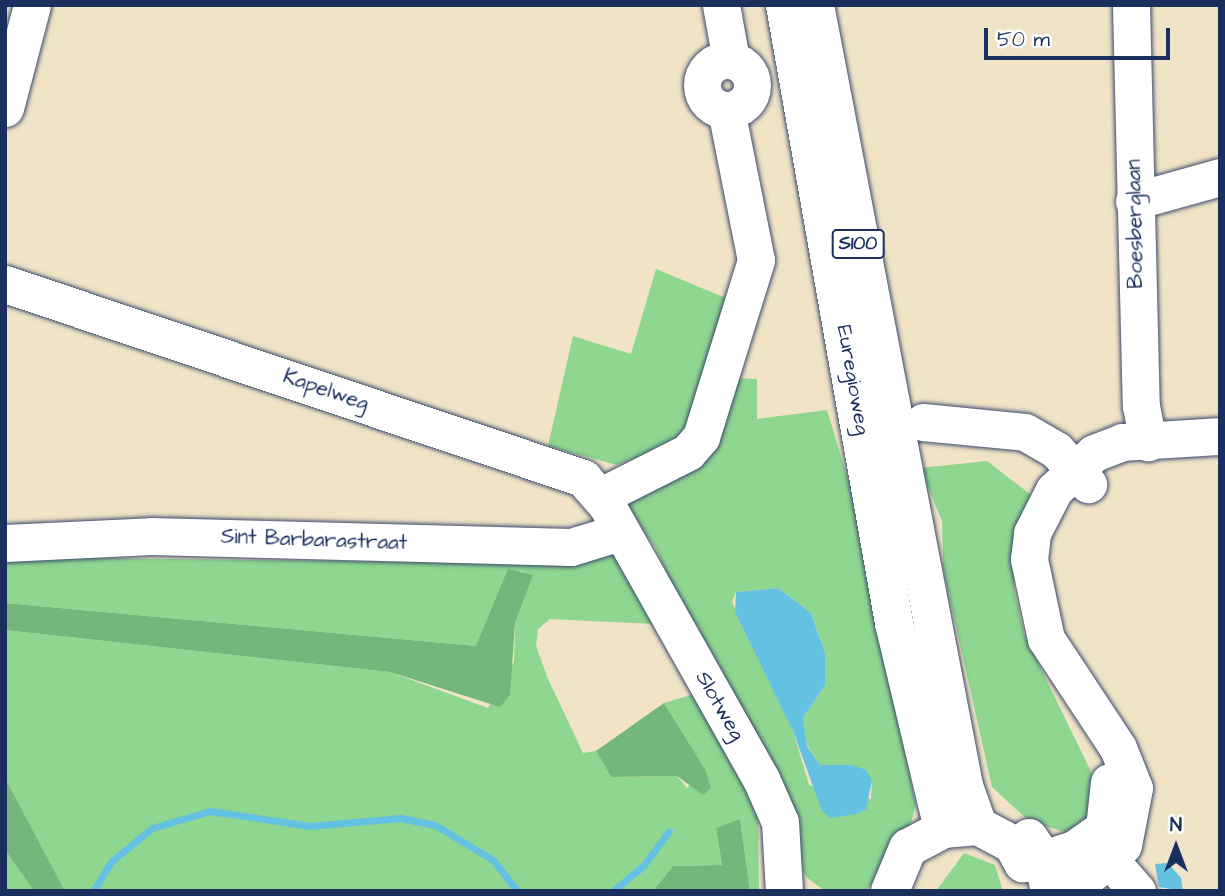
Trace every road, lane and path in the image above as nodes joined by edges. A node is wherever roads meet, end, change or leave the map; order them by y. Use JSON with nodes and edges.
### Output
{"nodes":[{"id":1,"x":32,"y":5,"type":"edge"},
{"id":2,"x":721,"y":5,"type":"edge"},
{"id":3,"x":785,"y":5,"type":"edge"},
{"id":4,"x":815,"y":5,"type":"edge"},
{"id":5,"x":1131,"y":5,"type":"edge"},
{"id":6,"x":5,"y":108,"type":"edge"},
{"id":7,"x":1220,"y":177,"type":"edge"},
{"id":8,"x":1133,"y":201,"type":"junction"},
{"id":9,"x":5,"y":285,"type":"edge"},
{"id":10,"x":923,"y":422,"type":"dead end"},
{"id":11,"x":1220,"y":436,"type":"edge"},
{"id":12,"x":1148,"y":442,"type":"junction"},
{"id":13,"x":1081,"y":476,"type":"junction"},
{"id":14,"x":601,"y":496,"type":"junction"},
{"id":15,"x":620,"y":532,"type":"junction"},
{"id":16,"x":5,"y":543,"type":"edge"},
{"id":17,"x":961,"y":826,"type":"junction"},
{"id":18,"x":1100,"y":851,"type":"junction"},
{"id":19,"x":1039,"y":879,"type":"edge"},
{"id":20,"x":784,"y":891,"type":"edge"},
{"id":21,"x":890,"y":891,"type":"edge"},
{"id":22,"x":909,"y":891,"type":"edge"},
{"id":23,"x":1137,"y":891,"type":"edge"}],
"edges":[{"from":1,"to":6,"type":"street"},
{"from":2,"to":14,"type":"street"},
{"from":3,"to":17,"type":"main road","name":"Euregioweg","number":"S100"},
{"from":4,"to":17,"type":"main road","name":"Euregioweg","number":"S100"},
{"from":5,"to":8,"type":"street","name":"Boesberglaan"},
{"from":7,"to":8,"type":"street"},
{"from":8,"to":12,"type":"street","name":"Boesberglaan"},
{"from":9,"to":14,"type":"street","name":"Kapelweg"},
{"from":10,"to":13,"type":"street"},
{"from":11,"to":12,"type":"street"},
{"from":12,"to":13,"type":"street"},
{"from":13,"to":18,"type":"street"},
{"from":14,"to":15,"type":"street","name":"Kapelweg"},
{"from":15,"to":16,"type":"street","name":"Sint Barbarastraat"},
{"from":15,"to":20,"type":"street","name":"Slotweg"},
{"from":17,"to":19,"type":"main road"},
{"from":17,"to":21,"type":"main road"},
{"from":17,"to":22,"type":"main road"},
{"from":18,"to":19,"type":"street"},
{"from":18,"to":23,"type":"street"}]}
